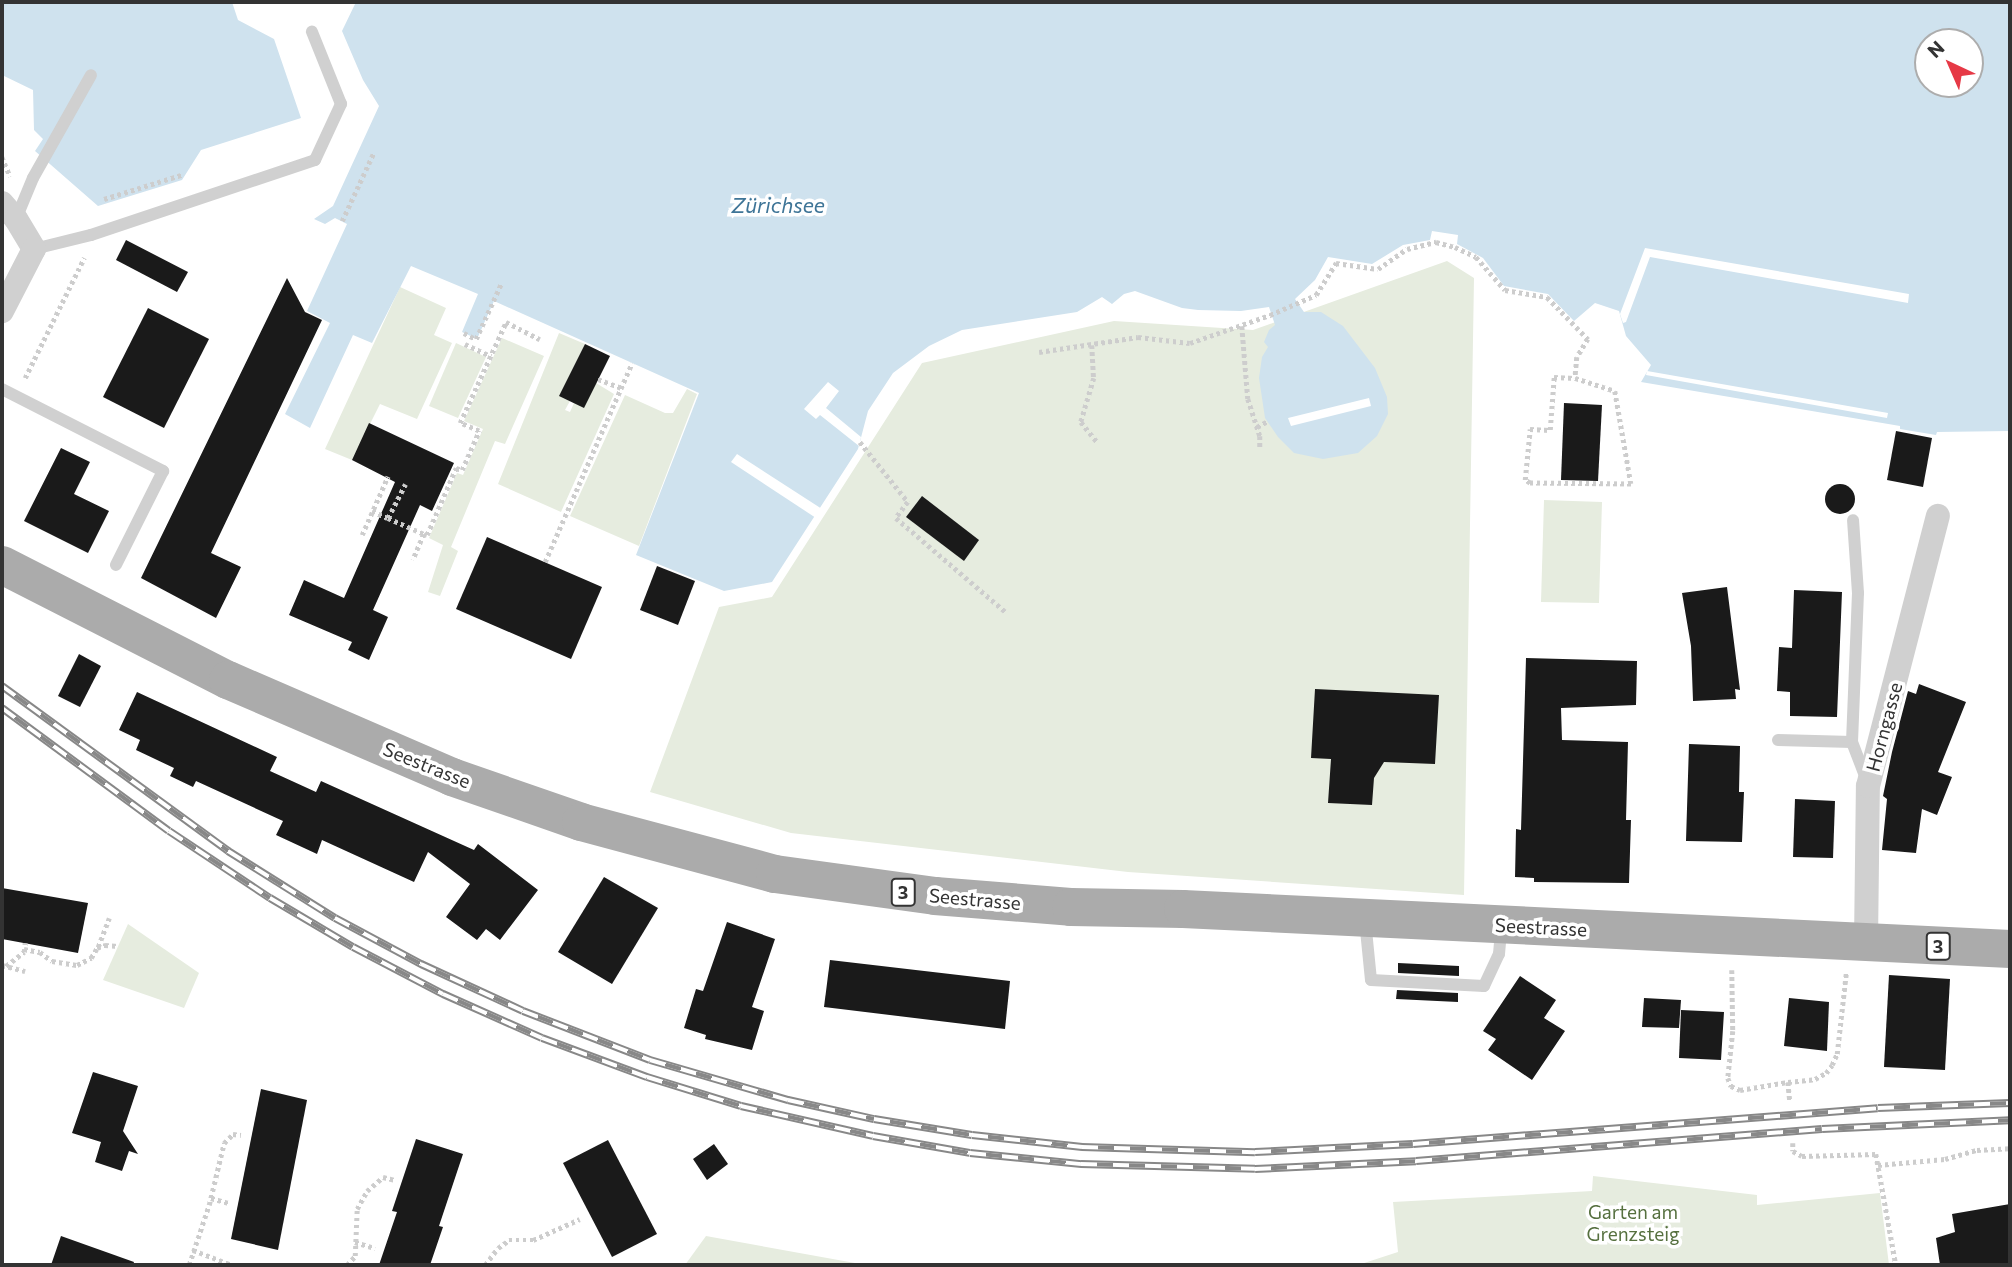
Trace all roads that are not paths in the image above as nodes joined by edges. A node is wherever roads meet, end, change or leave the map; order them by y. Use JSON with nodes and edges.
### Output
{"nodes":[{"id":1,"x":312,"y":32,"type":"dead end"},
{"id":2,"x":91,"y":75,"type":"dead end"},
{"id":3,"x":9,"y":211,"type":"edge"},
{"id":4,"x":34,"y":249,"type":"junction"},
{"id":5,"x":2,"y":312,"type":"edge"},
{"id":6,"x":2,"y":388,"type":"edge"},
{"id":7,"x":1938,"y":516,"type":"dead end"},
{"id":8,"x":1853,"y":520,"type":"dead end"},
{"id":9,"x":2,"y":565,"type":"edge"},
{"id":10,"x":116,"y":565,"type":"dead end"},
{"id":11,"x":1777,"y":740,"type":"dead end"},
{"id":12,"x":1852,"y":741,"type":"junction"},
{"id":13,"x":1868,"y":786,"type":"junction"},
{"id":14,"x":1365,"y":920,"type":"junction"},
{"id":15,"x":1501,"y":925,"type":"junction"},
{"id":16,"x":2010,"y":949,"type":"edge"},
{"id":17,"x":1856,"y":956,"type":"junction"}],
"edges":[{"from":1,"to":4,"type":"lane"},
{"from":2,"to":3,"type":"lane"},
{"from":3,"to":4,"type":"street"},
{"from":4,"to":5,"type":"street"},
{"from":6,"to":10,"type":"lane"},
{"from":7,"to":13,"type":"street","name":"Horngasse"},
{"from":8,"to":12,"type":"lane"},
{"from":9,"to":14,"type":"main road","name":"Seestrasse","number":"3"},
{"from":11,"to":12,"type":"lane"},
{"from":12,"to":13,"type":"lane"},
{"from":13,"to":17,"type":"street","name":"Horngasse"},
{"from":14,"to":15,"type":"main road","name":"Seestrasse","number":"3"},
{"from":14,"to":15,"type":"lane"},
{"from":15,"to":17,"type":"main road","name":"Seestrasse","number":"3"},
{"from":16,"to":17,"type":"main road","name":"Seestrasse","number":"3"}]}
